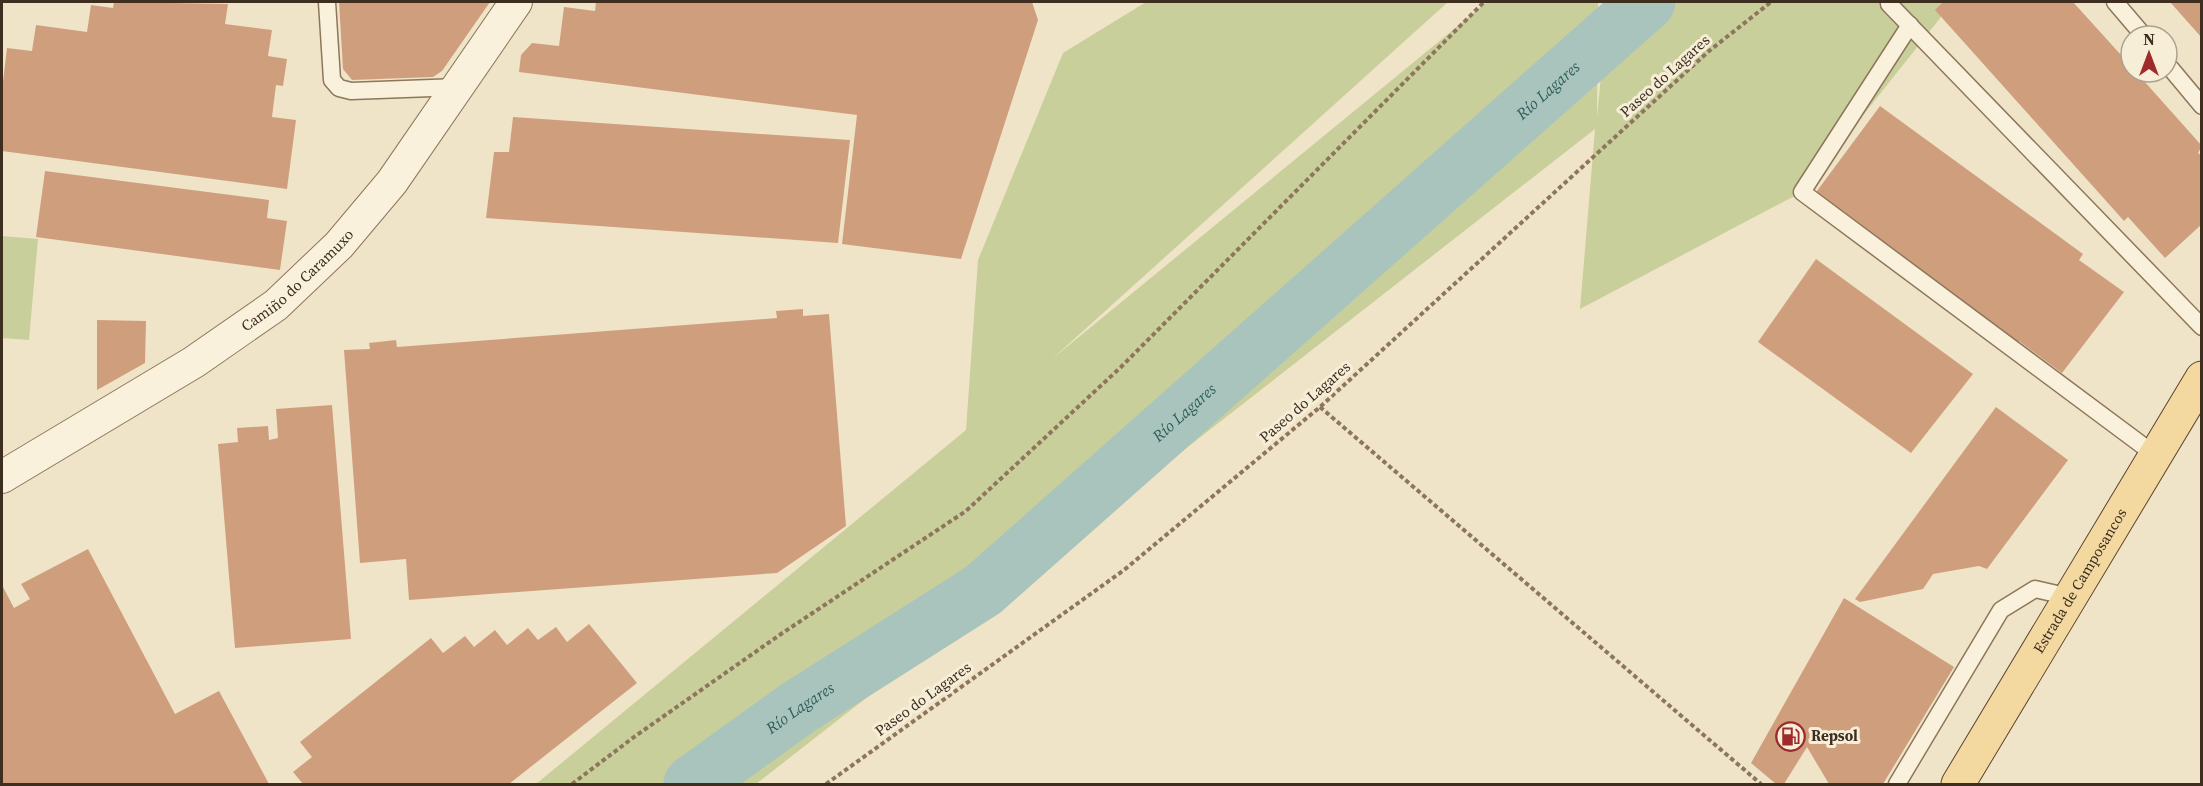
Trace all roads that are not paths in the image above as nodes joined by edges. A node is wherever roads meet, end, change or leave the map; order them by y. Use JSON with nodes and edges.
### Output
{"nodes":[{"id":1,"x":327,"y":2,"type":"edge"},
{"id":2,"x":516,"y":2,"type":"edge"},
{"id":3,"x":1891,"y":2,"type":"edge"},
{"id":4,"x":2115,"y":2,"type":"edge"},
{"id":5,"x":2134,"y":24,"type":"edge"},
{"id":6,"x":1910,"y":26,"type":"junction"},
{"id":7,"x":2179,"y":78,"type":"edge"},
{"id":8,"x":459,"y":87,"type":"junction"},
{"id":9,"x":2202,"y":106,"type":"edge"},
{"id":10,"x":2202,"y":327,"type":"edge"},
{"id":11,"x":2202,"y":378,"type":"edge"},
{"id":12,"x":2154,"y":454,"type":"junction"},
{"id":13,"x":2,"y":477,"type":"edge"},
{"id":14,"x":2070,"y":597,"type":"junction"},
{"id":15,"x":1896,"y":784,"type":"edge"},
{"id":16,"x":1958,"y":784,"type":"edge"}],
"edges":[{"from":1,"to":8,"type":"lane"},
{"from":2,"to":8,"type":"street","name":"Camiño do Caramuxo"},
{"from":3,"to":6,"type":"lane"},
{"from":4,"to":5,"type":"lane"},
{"from":6,"to":10,"type":"lane"},
{"from":6,"to":12,"type":"lane"},
{"from":7,"to":9,"type":"lane"},
{"from":8,"to":13,"type":"street","name":"Camiño do Caramuxo"},
{"from":11,"to":12,"type":"main road","name":"Estrada de Camposancos"},
{"from":12,"to":14,"type":"main road","name":"Estrada de Camposancos"},
{"from":14,"to":15,"type":"lane"},
{"from":14,"to":16,"type":"main road","name":"Estrada de Camposancos"}]}
